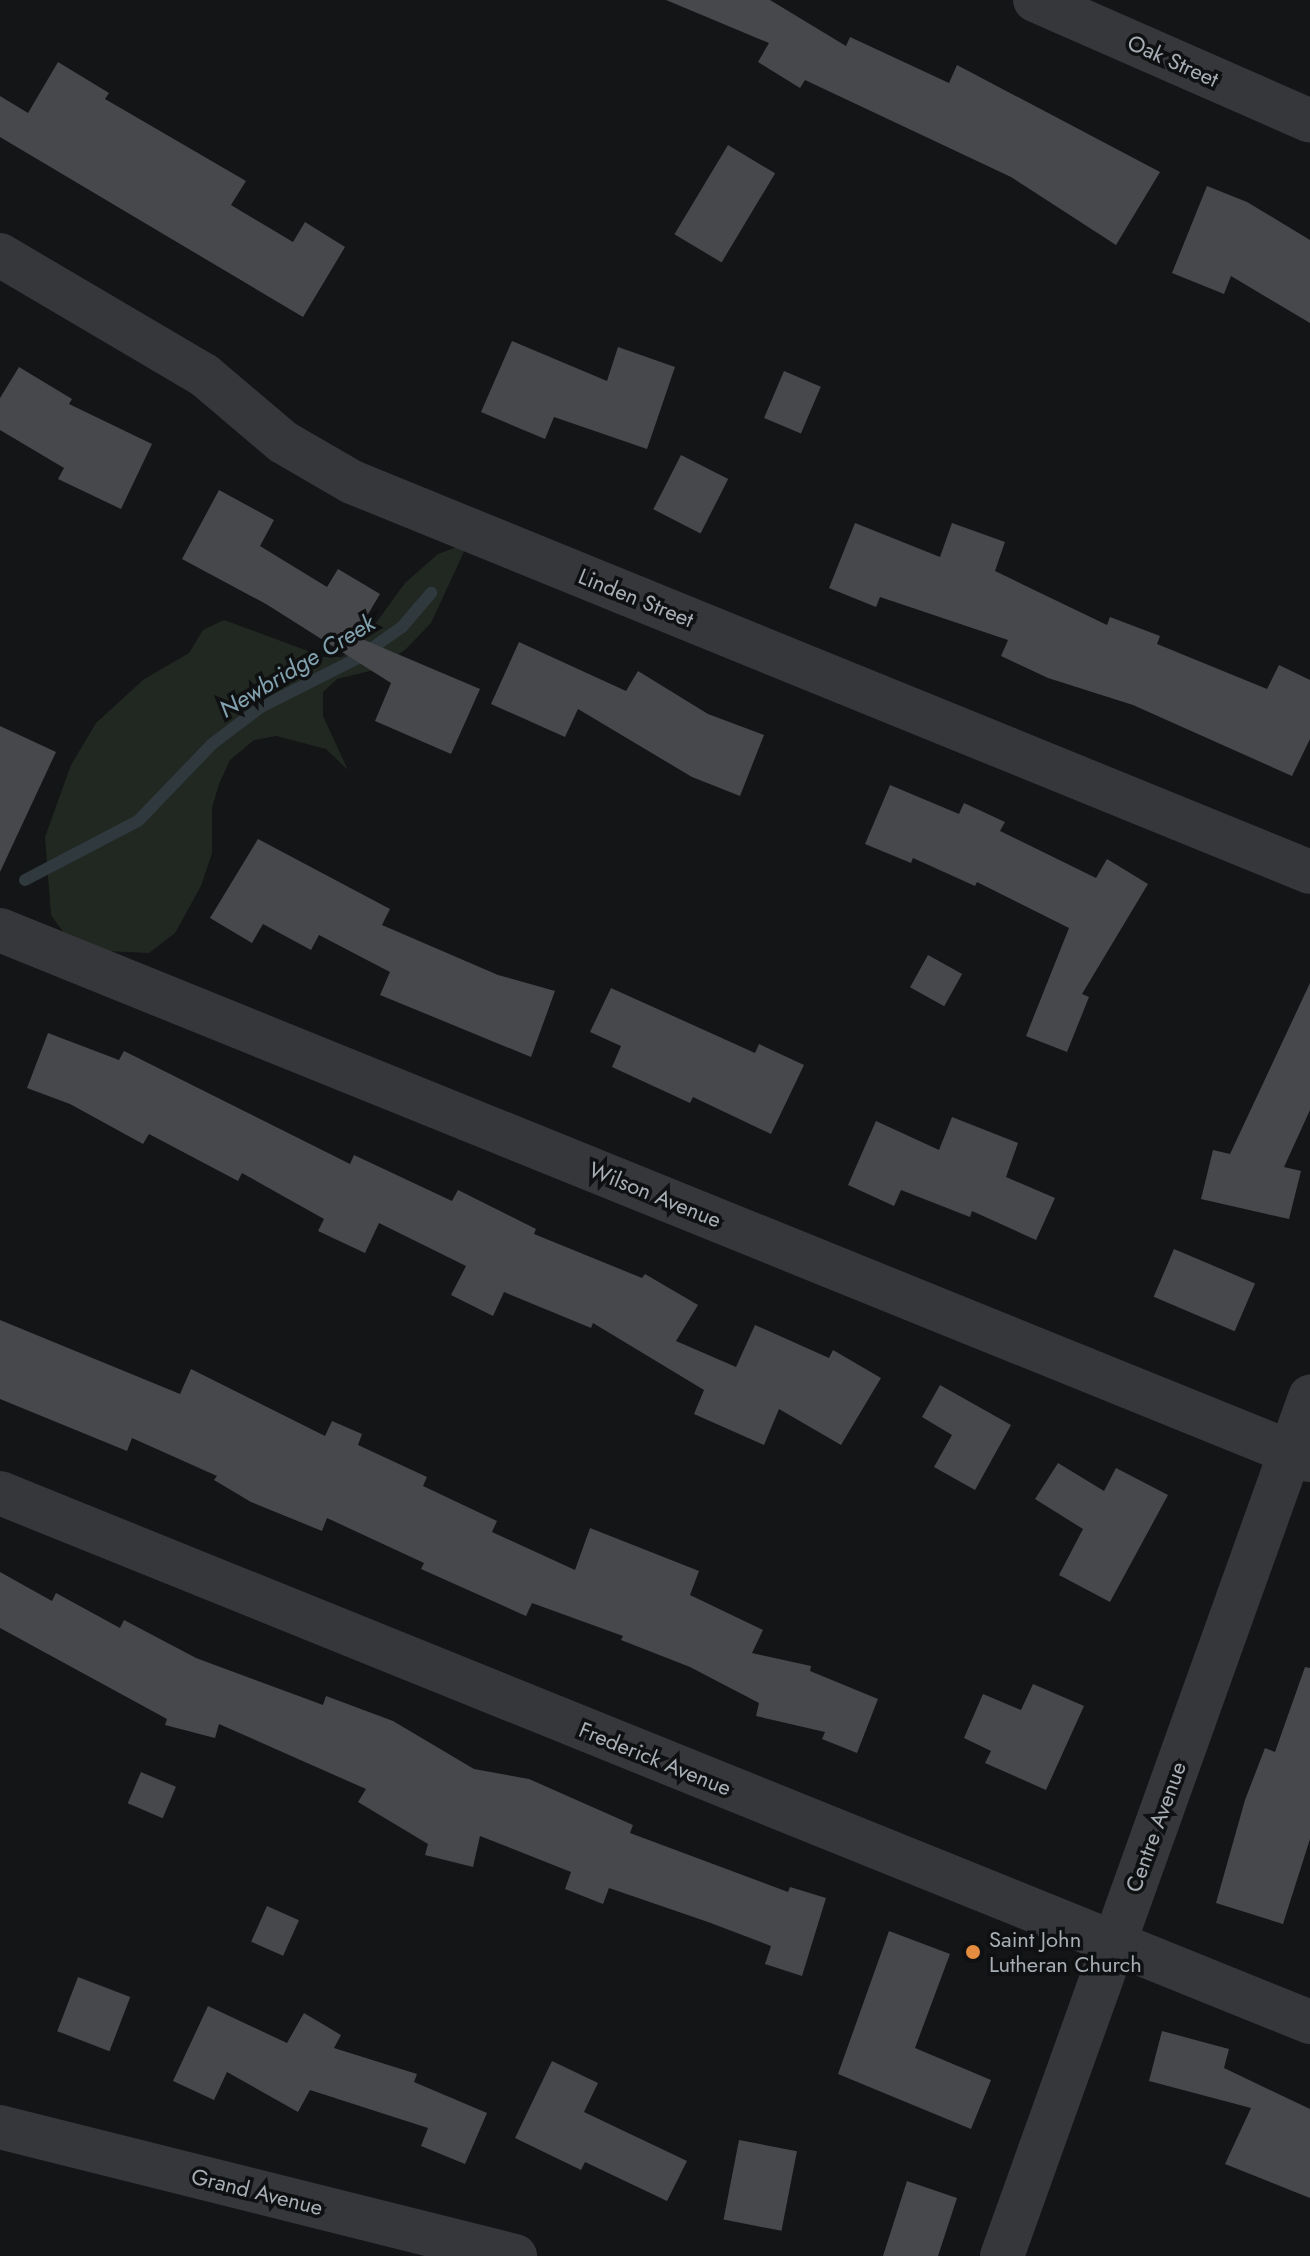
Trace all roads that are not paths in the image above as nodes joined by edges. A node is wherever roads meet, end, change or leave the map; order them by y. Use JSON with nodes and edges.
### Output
{"nodes":[{"id":1,"x":1035,"y":0,"type":"edge"},
{"id":2,"x":1310,"y":121,"type":"edge"},
{"id":3,"x":0,"y":255,"type":"edge"},
{"id":4,"x":1310,"y":872,"type":"edge"},
{"id":5,"x":0,"y":930,"type":"edge"},
{"id":6,"x":1310,"y":1397,"type":"edge"},
{"id":7,"x":1300,"y":1456,"type":"edge"},
{"id":8,"x":0,"y":1493,"type":"edge"},
{"id":9,"x":1114,"y":1945,"type":"junction"},
{"id":10,"x":1310,"y":2022,"type":"edge"},
{"id":11,"x":0,"y":2127,"type":"edge"},
{"id":12,"x":515,"y":2256,"type":"edge"},
{"id":13,"x":1002,"y":2256,"type":"edge"}],
"edges":[{"from":1,"to":2,"type":"street","name":"Oak Street"},
{"from":3,"to":4,"type":"street","name":"Linden Street"},
{"from":5,"to":7,"type":"street","name":"Wilson Avenue"},
{"from":6,"to":7,"type":"street","name":"Centre Avenue"},
{"from":7,"to":9,"type":"street","name":"Centre Avenue"},
{"from":8,"to":9,"type":"street","name":"Frederick Avenue"},
{"from":9,"to":10,"type":"street","name":"Frederick Avenue"},
{"from":9,"to":13,"type":"street","name":"Centre Avenue"},
{"from":11,"to":12,"type":"street","name":"Grand Avenue"}]}
